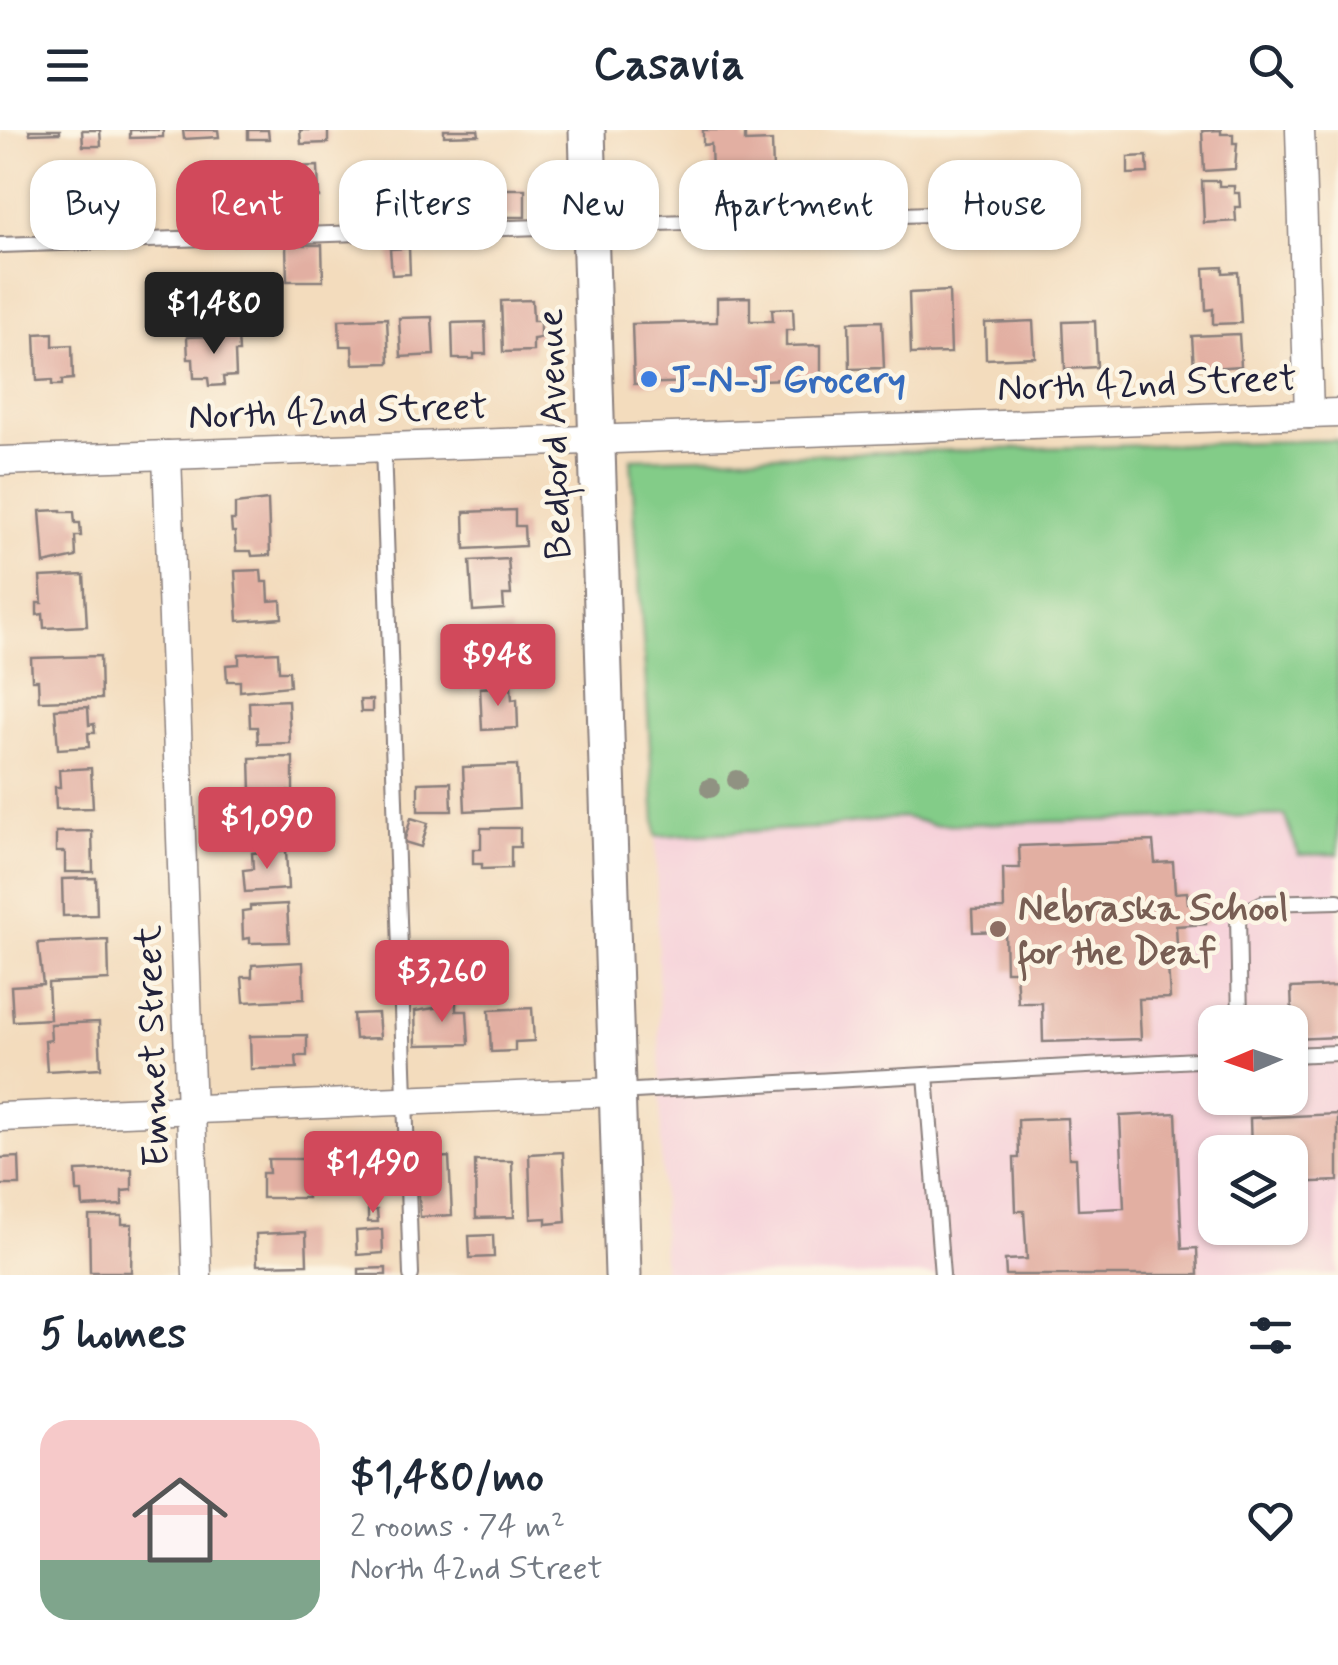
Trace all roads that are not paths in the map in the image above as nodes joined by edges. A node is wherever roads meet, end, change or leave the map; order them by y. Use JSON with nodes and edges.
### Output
{"nodes":[{"id":1,"x":586,"y":130,"type":"edge"},
{"id":2,"x":1300,"y":130,"type":"edge"},
{"id":3,"x":587,"y":160,"type":"edge"},
{"id":4,"x":928,"y":214,"type":"edge"},
{"id":5,"x":659,"y":223,"type":"edge"},
{"id":6,"x":527,"y":227,"type":"edge"},
{"id":7,"x":0,"y":245,"type":"edge"},
{"id":8,"x":591,"y":250,"type":"edge"},
{"id":9,"x":1338,"y":413,"type":"edge"},
{"id":10,"x":1309,"y":414,"type":"junction"},
{"id":11,"x":596,"y":437,"type":"junction"},
{"id":12,"x":383,"y":446,"type":"junction"},
{"id":13,"x":167,"y":455,"type":"junction"},
{"id":14,"x":0,"y":461,"type":"edge"},
{"id":15,"x":1338,"y":901,"type":"edge"},
{"id":16,"x":1240,"y":1005,"type":"edge"},
{"id":17,"x":1338,"y":1053,"type":"edge"},
{"id":18,"x":1308,"y":1054,"type":"edge"},
{"id":19,"x":1198,"y":1061,"type":"edge"},
{"id":20,"x":926,"y":1075,"type":"junction"},
{"id":21,"x":617,"y":1092,"type":"junction"},
{"id":22,"x":406,"y":1100,"type":"junction"},
{"id":23,"x":190,"y":1109,"type":"junction"},
{"id":24,"x":0,"y":1116,"type":"edge"},
{"id":25,"x":197,"y":1275,"type":"edge"},
{"id":26,"x":412,"y":1275,"type":"edge"},
{"id":27,"x":623,"y":1275,"type":"edge"},
{"id":28,"x":942,"y":1275,"type":"edge"}],
"edges":[{"from":1,"to":3,"type":"street","name":"Bedford Avenue"},
{"from":2,"to":10,"type":"street"},
{"from":4,"to":5,"type":"lane"},
{"from":6,"to":7,"type":"lane"},
{"from":8,"to":11,"type":"street","name":"Bedford Avenue"},
{"from":9,"to":10,"type":"street","name":"North 42nd Street"},
{"from":10,"to":11,"type":"street","name":"North 42nd Street"},
{"from":11,"to":12,"type":"street","name":"North 42nd Street"},
{"from":11,"to":21,"type":"street","name":"Bedford Avenue"},
{"from":12,"to":13,"type":"street","name":"North 42nd Street"},
{"from":12,"to":22,"type":"lane"},
{"from":13,"to":14,"type":"street","name":"North 42nd Street"},
{"from":13,"to":23,"type":"street","name":"Emmet Street"},
{"from":15,"to":16,"type":"lane"},
{"from":17,"to":18,"type":"lane"},
{"from":19,"to":20,"type":"lane"},
{"from":20,"to":21,"type":"lane"},
{"from":20,"to":28,"type":"lane"},
{"from":21,"to":22,"type":"street"},
{"from":21,"to":27,"type":"street","name":"Bedford Avenue"},
{"from":22,"to":23,"type":"street"},
{"from":22,"to":26,"type":"lane"},
{"from":23,"to":24,"type":"street"},
{"from":23,"to":25,"type":"street","name":"Emmet Street"}]}
